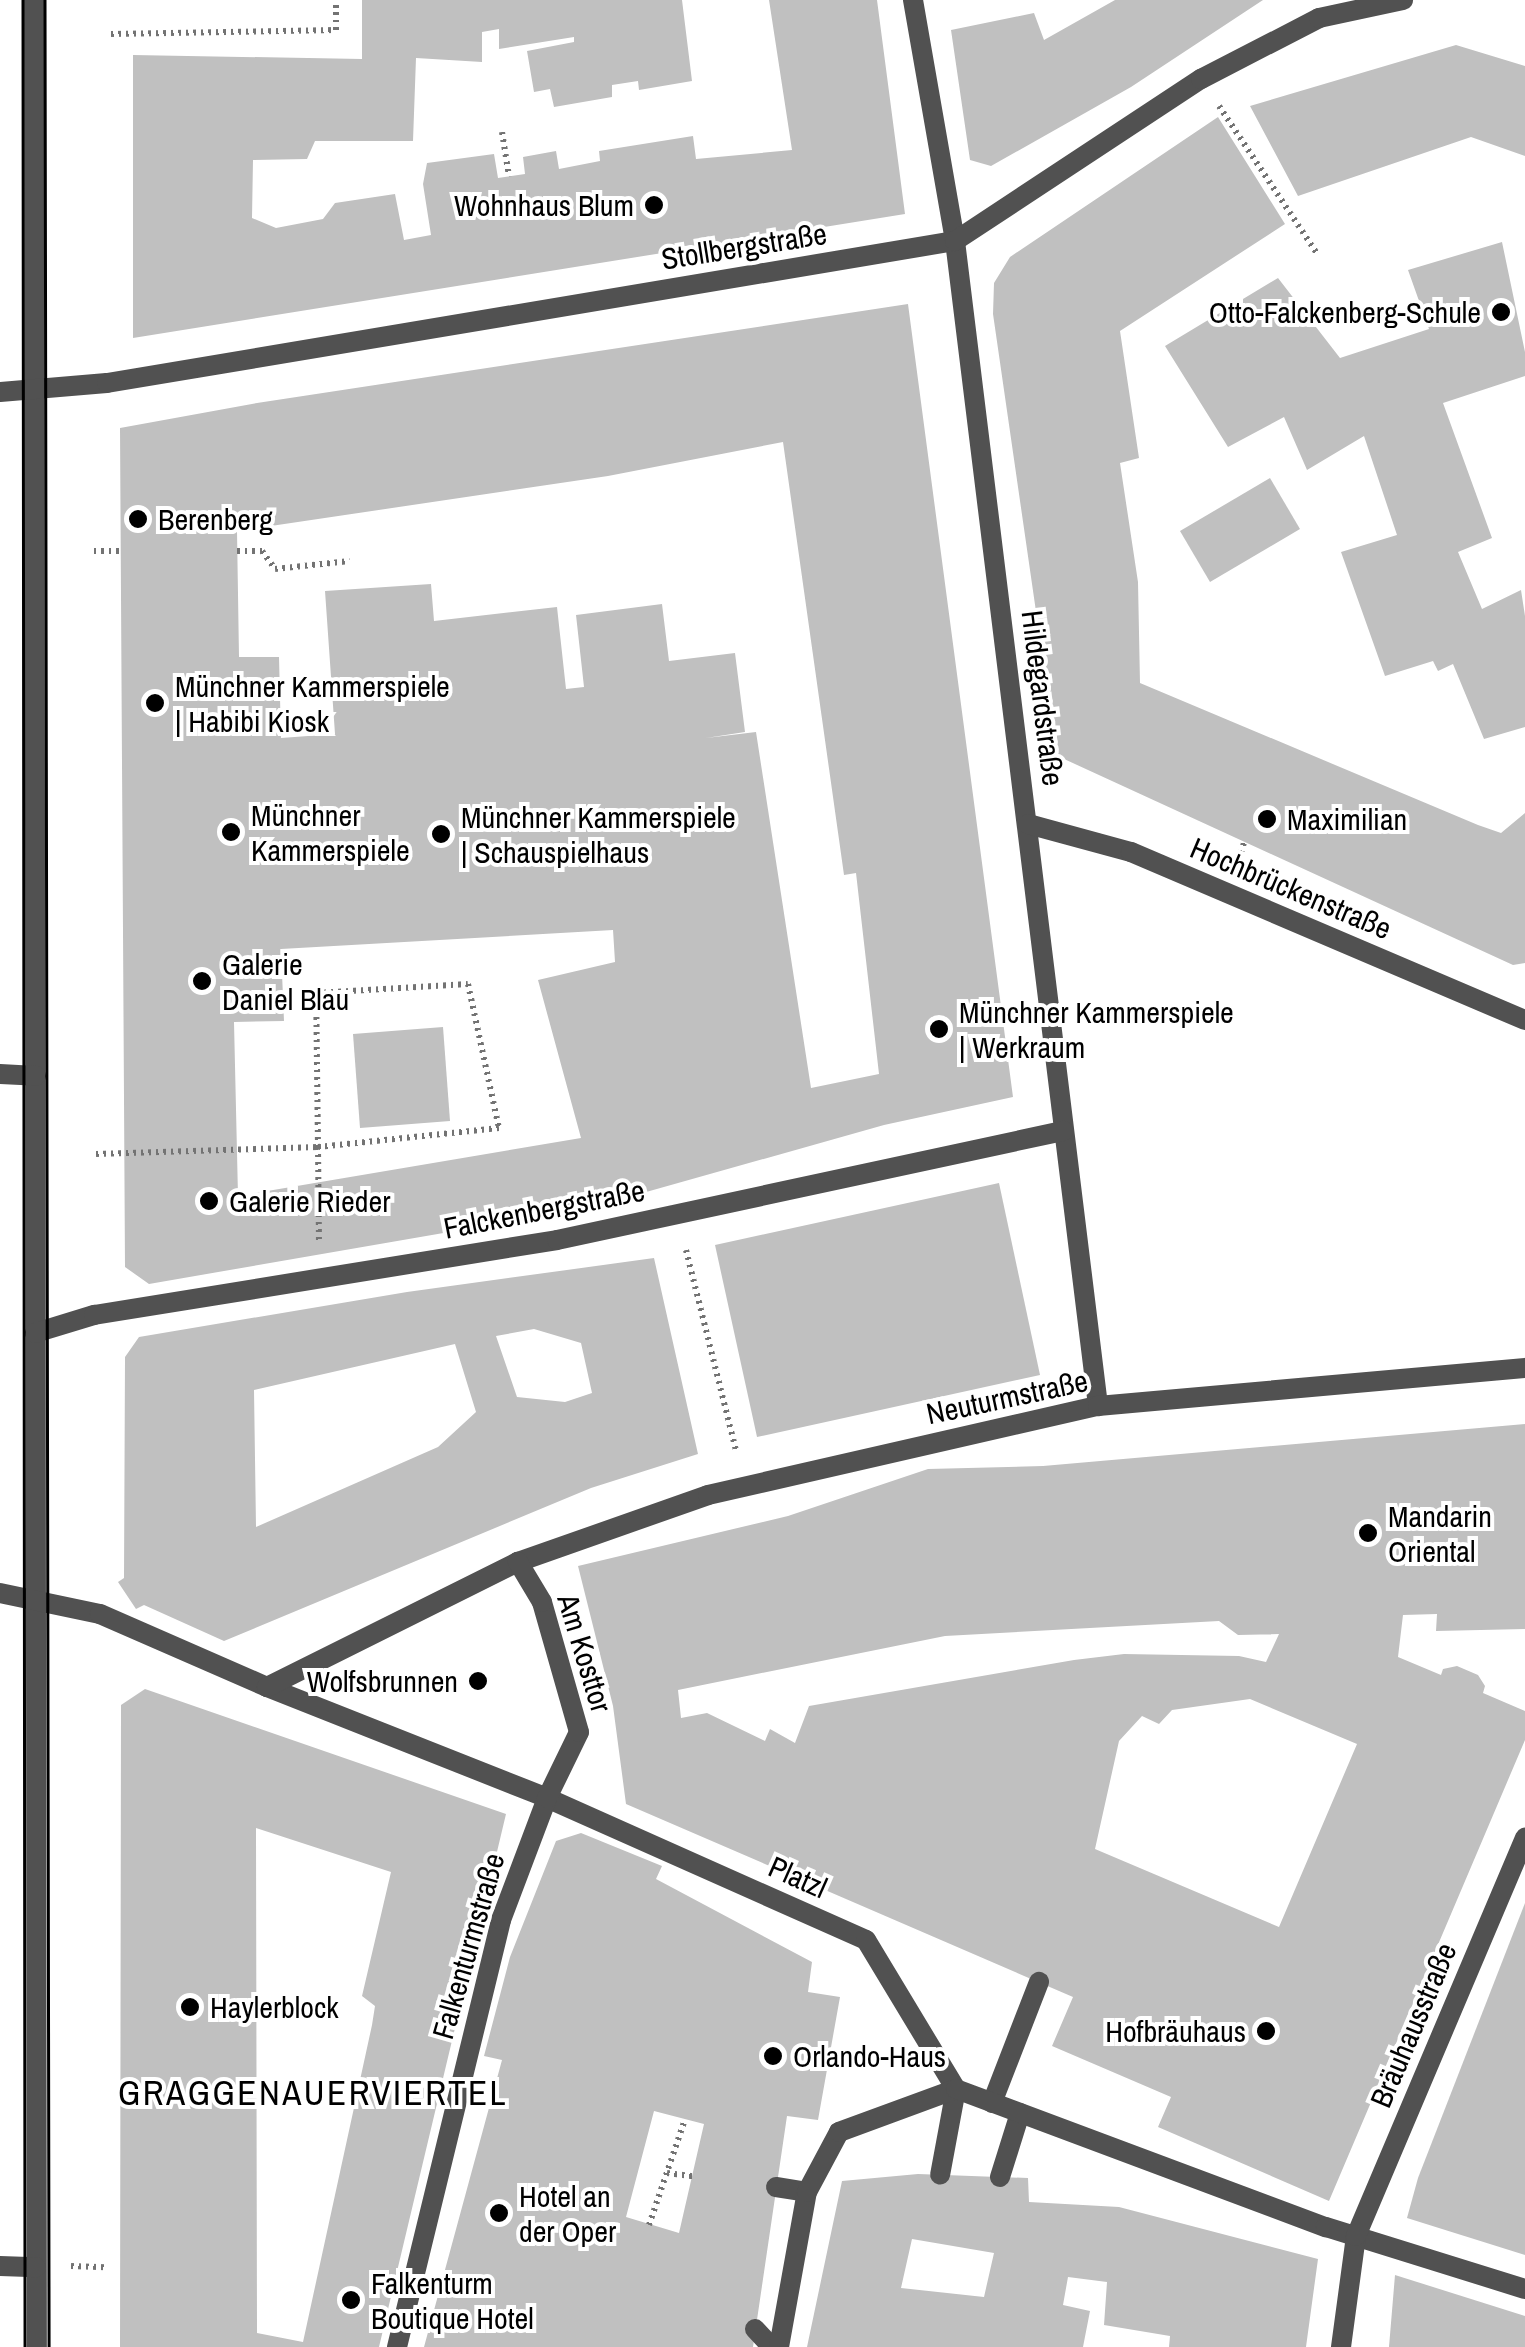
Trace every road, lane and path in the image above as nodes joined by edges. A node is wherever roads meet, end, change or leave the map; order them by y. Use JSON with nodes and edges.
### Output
{"nodes":[{"id":1,"x":34,"y":0,"type":"edge"},
{"id":2,"x":336,"y":0,"type":"edge"},
{"id":3,"x":914,"y":0,"type":"edge"},
{"id":4,"x":1403,"y":0,"type":"edge"},
{"id":5,"x":111,"y":34,"type":"dead end"},
{"id":6,"x":1201,"y":79,"type":"junction"},
{"id":7,"x":502,"y":132,"type":"dead end"},
{"id":8,"x":509,"y":176,"type":"dead end"},
{"id":9,"x":954,"y":241,"type":"junction"},
{"id":10,"x":1318,"y":255,"type":"dead end"},
{"id":11,"x":35,"y":387,"type":"junction"},
{"id":12,"x":0,"y":392,"type":"edge"},
{"id":13,"x":94,"y":551,"type":"dead end"},
{"id":14,"x":120,"y":551,"type":"dead end"},
{"id":15,"x":237,"y":552,"type":"dead end"},
{"id":16,"x":350,"y":560,"type":"dead end"},
{"id":17,"x":1028,"y":824,"type":"junction"},
{"id":18,"x":1525,"y":1020,"type":"edge"},
{"id":19,"x":0,"y":1074,"type":"edge"},
{"id":20,"x":36,"y":1076,"type":"junction"},
{"id":21,"x":1064,"y":1131,"type":"junction"},
{"id":22,"x":318,"y":1147,"type":"junction"},
{"id":23,"x":96,"y":1154,"type":"dead end"},
{"id":24,"x":686,"y":1248,"type":"dead end"},
{"id":25,"x":319,"y":1279,"type":"junction"},
{"id":26,"x":34,"y":1334,"type":"junction"},
{"id":27,"x":1525,"y":1368,"type":"edge"},
{"id":28,"x":1098,"y":1406,"type":"junction"},
{"id":29,"x":732,"y":1434,"type":"dead end"},
{"id":30,"x":518,"y":1562,"type":"junction"},
{"id":31,"x":0,"y":1593,"type":"edge"},
{"id":32,"x":36,"y":1601,"type":"junction"},
{"id":33,"x":267,"y":1687,"type":"junction"},
{"id":34,"x":547,"y":1798,"type":"junction"},
{"id":35,"x":1525,"y":1836,"type":"edge"},
{"id":36,"x":1040,"y":1982,"type":"dead end"},
{"id":37,"x":956,"y":2089,"type":"junction"},
{"id":38,"x":992,"y":2103,"type":"junction"},
{"id":39,"x":1020,"y":2114,"type":"junction"},
{"id":40,"x":685,"y":2119,"type":"dead end"},
{"id":41,"x":667,"y":2172,"type":"junction"},
{"id":42,"x":940,"y":2175,"type":"dead end"},
{"id":43,"x":693,"y":2176,"type":"dead end"},
{"id":44,"x":1000,"y":2177,"type":"dead end"},
{"id":45,"x":776,"y":2188,"type":"dead end"},
{"id":46,"x":807,"y":2192,"type":"junction"},
{"id":47,"x":649,"y":2224,"type":"dead end"},
{"id":48,"x":1356,"y":2236,"type":"junction"},
{"id":49,"x":0,"y":2266,"type":"edge"},
{"id":50,"x":36,"y":2266,"type":"junction"},
{"id":51,"x":1525,"y":2289,"type":"edge"},
{"id":52,"x":755,"y":2329,"type":"dead end"},
{"id":53,"x":37,"y":2347,"type":"edge"},
{"id":54,"x":397,"y":2347,"type":"edge"},
{"id":55,"x":772,"y":2347,"type":"edge"},
{"id":56,"x":780,"y":2347,"type":"edge"},
{"id":57,"x":1341,"y":2347,"type":"edge"}],
"edges":[{"from":1,"to":11,"type":"street"},
{"from":2,"to":5,"type":"path"},
{"from":3,"to":9,"type":"street","name":"Hildegardstraße"},
{"from":4,"to":6,"type":"street","name":"Stollbergstraße"},
{"from":6,"to":9,"type":"street","name":"Stollbergstraße"},
{"from":6,"to":10,"type":"path"},
{"from":7,"to":8,"type":"path"},
{"from":9,"to":11,"type":"street","name":"Stollbergstraße"},
{"from":9,"to":17,"type":"street","name":"Hildegardstraße"},
{"from":11,"to":12,"type":"street","name":"Stollbergstraße"},
{"from":11,"to":20,"type":"street"},
{"from":13,"to":14,"type":"path"},
{"from":15,"to":16,"type":"path"},
{"from":17,"to":18,"type":"street","name":"Hochbrückenstraße"},
{"from":17,"to":21,"type":"street","name":"Hildegardstraße"},
{"from":19,"to":20,"type":"street"},
{"from":20,"to":26,"type":"street"},
{"from":21,"to":25,"type":"street","name":"Falckenbergstraße"},
{"from":21,"to":28,"type":"street","name":"Hildegardstraße"},
{"from":22,"to":22,"type":"path"},
{"from":22,"to":23,"type":"path"},
{"from":22,"to":25,"type":"path"},
{"from":24,"to":29,"type":"path"},
{"from":25,"to":26,"type":"street","name":"Falckenbergstraße"},
{"from":26,"to":32,"type":"street"},
{"from":27,"to":28,"type":"street","name":"Neuturmstraße"},
{"from":28,"to":30,"type":"street","name":"Neuturmstraße"},
{"from":30,"to":33,"type":"street"},
{"from":30,"to":34,"type":"street","name":"Am Kosttor"},
{"from":31,"to":32,"type":"street"},
{"from":32,"to":33,"type":"street"},
{"from":32,"to":50,"type":"street"},
{"from":33,"to":34,"type":"street"},
{"from":34,"to":37,"type":"street","name":"Platzl"},
{"from":34,"to":54,"type":"street","name":"Falkenturmstraße"},
{"from":35,"to":48,"type":"street","name":"Bräuhausstraße"},
{"from":36,"to":38,"type":"street"},
{"from":37,"to":38,"type":"street"},
{"from":37,"to":42,"type":"street"},
{"from":37,"to":46,"type":"street"},
{"from":38,"to":39,"type":"street"},
{"from":39,"to":44,"type":"street"},
{"from":39,"to":48,"type":"street"},
{"from":40,"to":41,"type":"path"},
{"from":41,"to":43,"type":"path"},
{"from":41,"to":47,"type":"path"},
{"from":45,"to":46,"type":"street"},
{"from":46,"to":56,"type":"street"},
{"from":48,"to":51,"type":"street"},
{"from":48,"to":57,"type":"street","name":"Bräuhausstraße"},
{"from":49,"to":50,"type":"street"},
{"from":50,"to":53,"type":"street"},
{"from":52,"to":55,"type":"street"}]}
